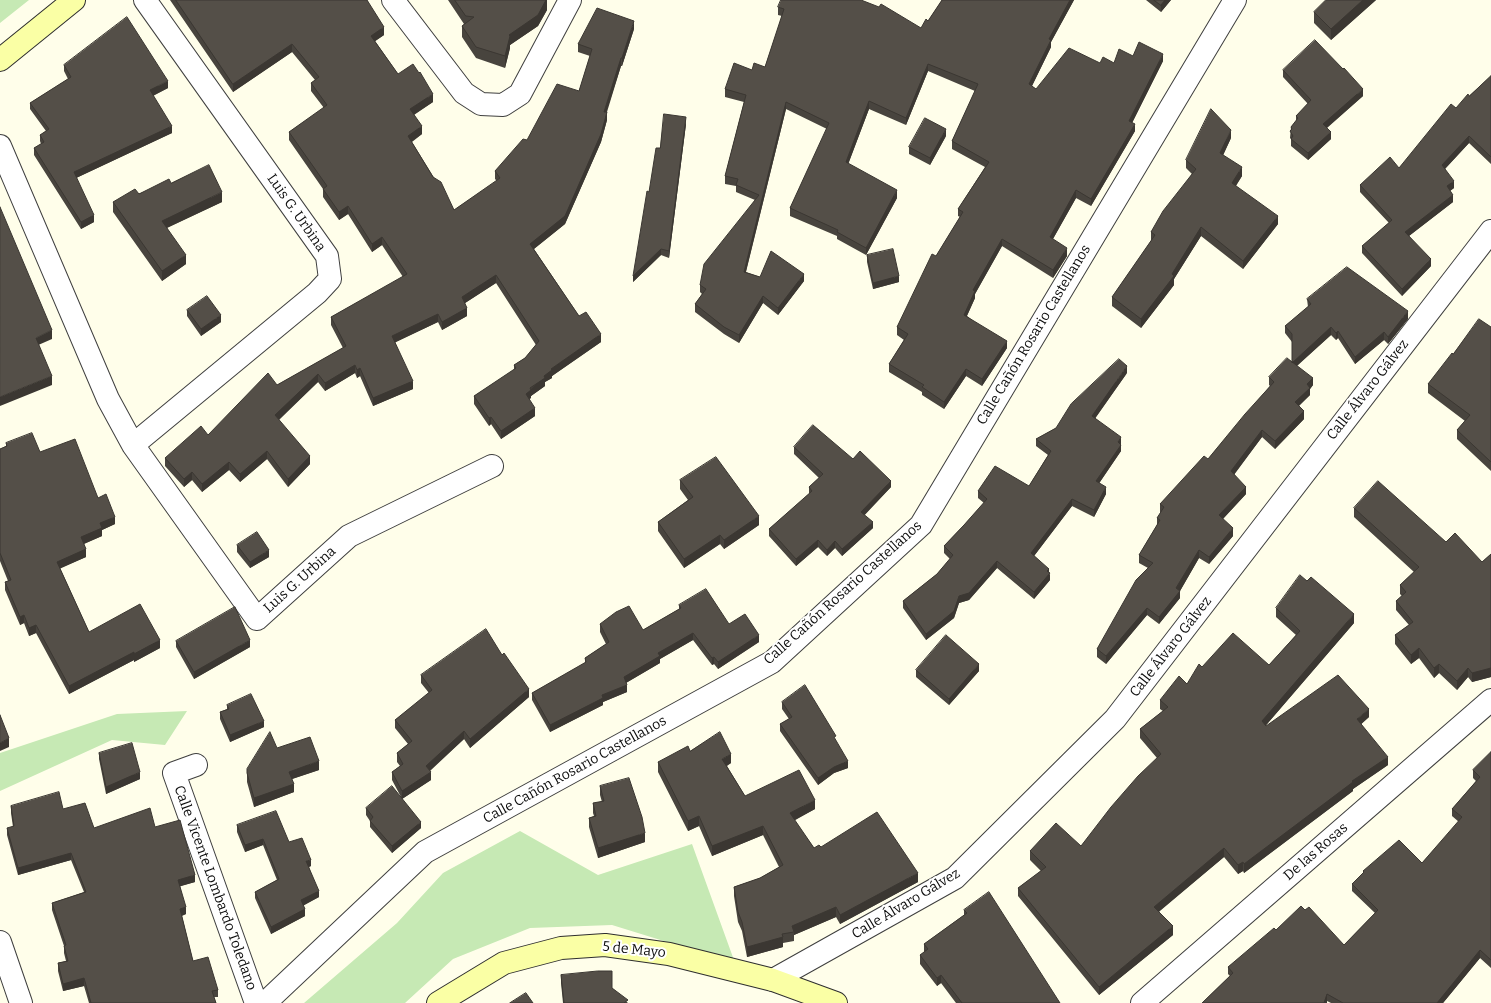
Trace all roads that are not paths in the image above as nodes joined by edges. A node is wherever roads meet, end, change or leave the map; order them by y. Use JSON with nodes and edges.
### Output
{"nodes":[{"id":1,"x":74,"y":0,"type":"edge"},
{"id":2,"x":145,"y":0,"type":"edge"},
{"id":3,"x":393,"y":0,"type":"edge"},
{"id":4,"x":570,"y":0,"type":"edge"},
{"id":5,"x":1235,"y":0,"type":"edge"},
{"id":6,"x":0,"y":60,"type":"edge"},
{"id":7,"x":0,"y":146,"type":"edge"},
{"id":8,"x":1491,"y":231,"type":"edge"},
{"id":9,"x":133,"y":445,"type":"junction"},
{"id":10,"x":492,"y":466,"type":"dead end"},
{"id":11,"x":1491,"y":700,"type":"edge"},
{"id":12,"x":196,"y":765,"type":"dead end"},
{"id":13,"x":0,"y":942,"type":"edge"},
{"id":14,"x":773,"y":980,"type":"junction"},
{"id":15,"x":812,"y":998,"type":"edge"},
{"id":16,"x":21,"y":1003,"type":"edge"},
{"id":17,"x":256,"y":1003,"type":"edge"},
{"id":18,"x":265,"y":1003,"type":"edge"},
{"id":19,"x":438,"y":1003,"type":"edge"},
{"id":20,"x":836,"y":1003,"type":"edge"},
{"id":21,"x":1142,"y":1003,"type":"edge"}],
"edges":[{"from":1,"to":6,"type":"street"},
{"from":2,"to":9,"type":"street","name":"Luis G. Urbina"},
{"from":3,"to":4,"type":"street"},
{"from":5,"to":18,"type":"street","name":"Calle Cañón Rosario Castellanos"},
{"from":7,"to":9,"type":"street","name":"Luis G. Urbina"},
{"from":8,"to":14,"type":"street","name":"Calle Álvaro Gálvez"},
{"from":9,"to":10,"type":"street","name":"Luis G. Urbina"},
{"from":11,"to":21,"type":"street","name":"De las Rosas"},
{"from":12,"to":17,"type":"street","name":"Calle Vicente Lombardo Toledano"},
{"from":13,"to":16,"type":"street"},
{"from":14,"to":15,"type":"street","name":"5 de Mayo"},
{"from":14,"to":19,"type":"street","name":"5 de Mayo"},
{"from":15,"to":20,"type":"street","name":"5 de Mayo"}]}
